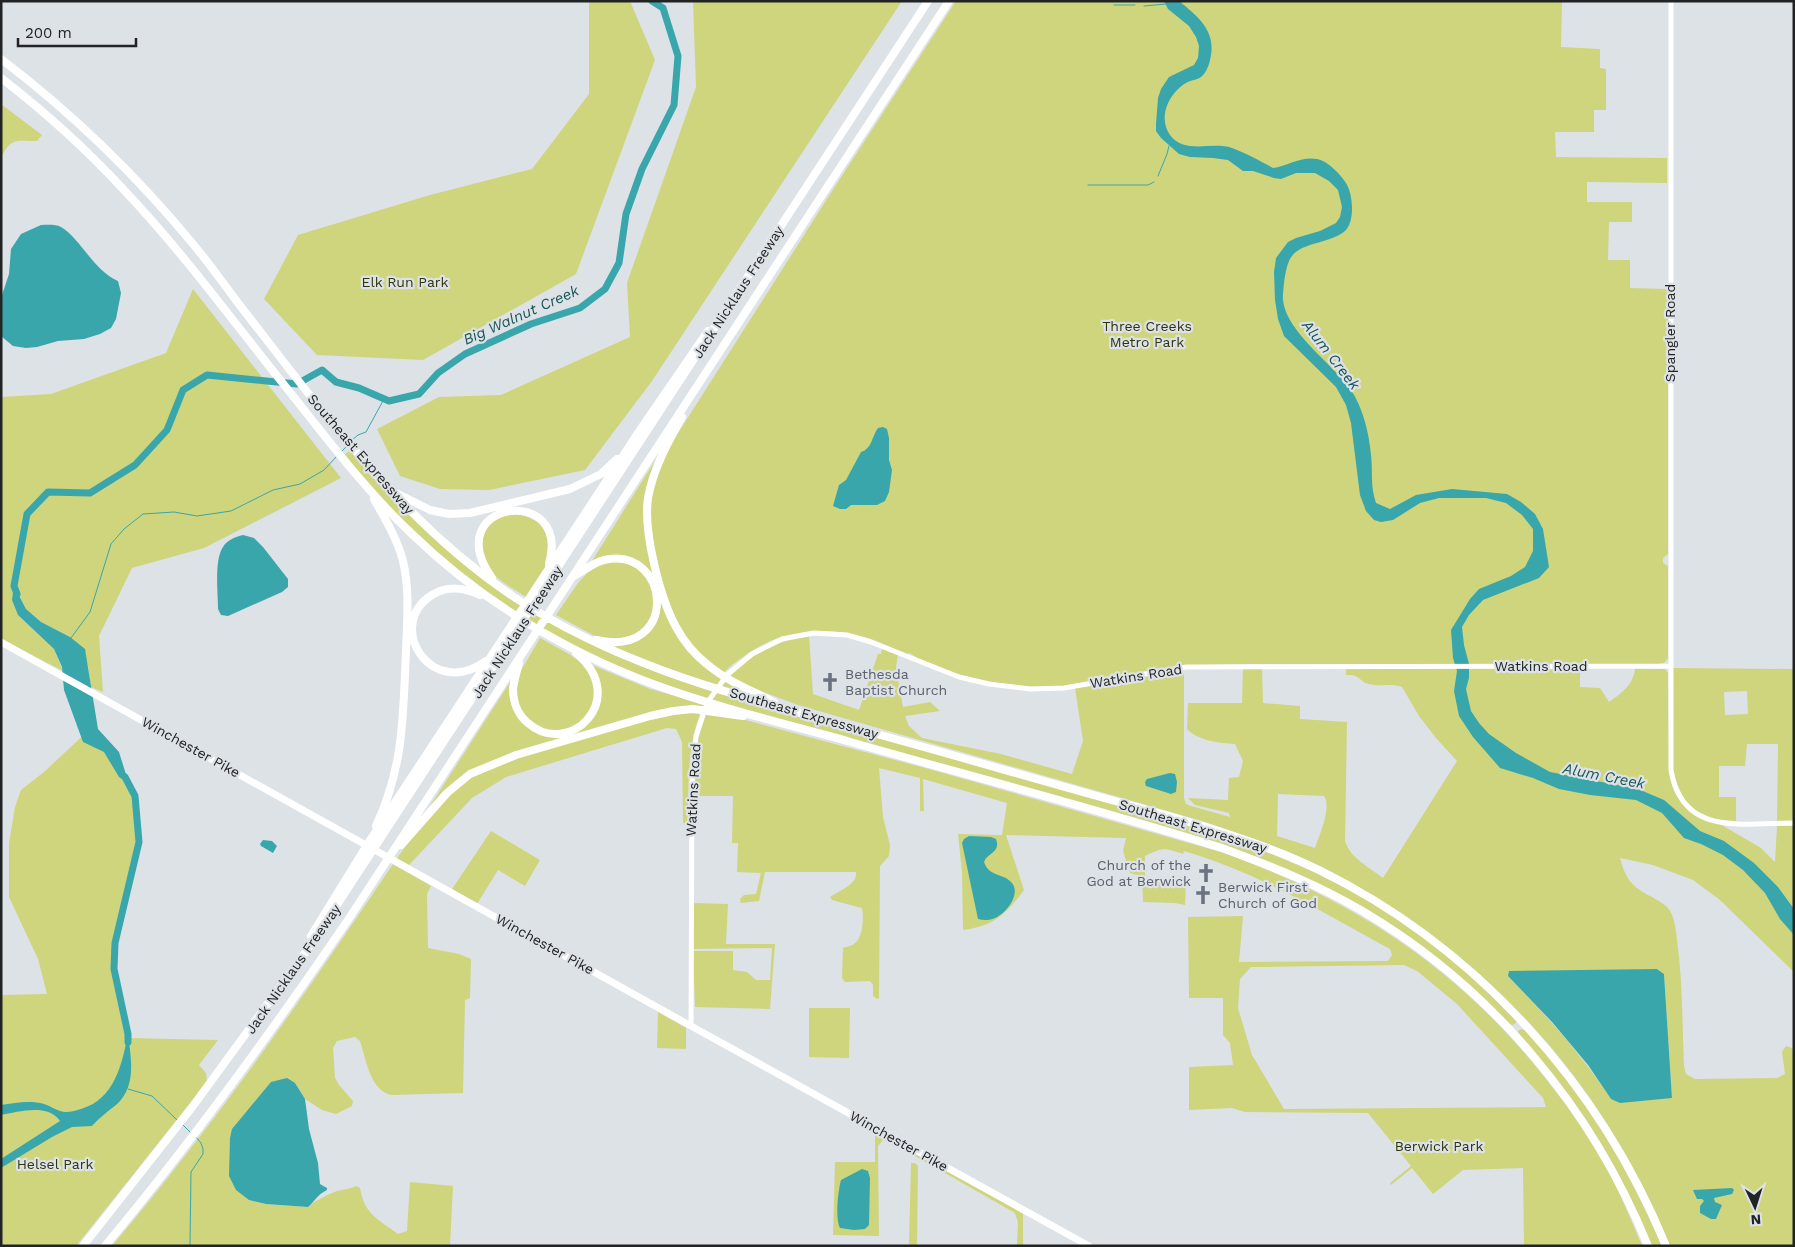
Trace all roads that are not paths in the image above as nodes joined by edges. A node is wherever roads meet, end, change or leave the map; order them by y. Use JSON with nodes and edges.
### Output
{"nodes":[{"id":1,"x":928,"y":1,"type":"edge"},
{"id":2,"x":949,"y":1,"type":"edge"},
{"id":3,"x":1670,"y":1,"type":"edge"},
{"id":4,"x":1,"y":59,"type":"edge"},
{"id":5,"x":1,"y":78,"type":"edge"},
{"id":6,"x":750,"y":273,"type":"junction"},
{"id":7,"x":719,"y":353,"type":"junction"},
{"id":8,"x":640,"y":430,"type":"junction"},
{"id":9,"x":382,"y":481,"type":"junction"},
{"id":10,"x":368,"y":488,"type":"junction"},
{"id":11,"x":544,"y":578,"type":"junction"},
{"id":12,"x":572,"y":578,"type":"junction"},
{"id":13,"x":496,"y":584,"type":"junction"},
{"id":14,"x":541,"y":588,"type":"junction"},
{"id":15,"x":492,"y":600,"type":"junction"},
{"id":16,"x":582,"y":636,"type":"junction"},
{"id":17,"x":507,"y":638,"type":"junction"},
{"id":18,"x":556,"y":639,"type":"junction"},
{"id":19,"x":1,"y":642,"type":"edge"},
{"id":20,"x":520,"y":656,"type":"junction"},
{"id":21,"x":490,"y":658,"type":"junction"},
{"id":22,"x":1670,"y":666,"type":"junction"},
{"id":23,"x":790,"y":710,"type":"junction"},
{"id":24,"x":805,"y":729,"type":"junction"},
{"id":25,"x":1794,"y":823,"type":"edge"},
{"id":26,"x":367,"y":845,"type":"junction"},
{"id":27,"x":392,"y":854,"type":"junction"},
{"id":28,"x":282,"y":986,"type":"junction"},
{"id":29,"x":691,"y":1026,"type":"junction"},
{"id":30,"x":83,"y":1246,"type":"edge"},
{"id":31,"x":105,"y":1246,"type":"edge"},
{"id":32,"x":1090,"y":1246,"type":"edge"},
{"id":33,"x":1648,"y":1246,"type":"edge"},
{"id":34,"x":1666,"y":1246,"type":"edge"}],
"edges":[{"from":1,"to":6,"type":"highway","name":"Jack Nicklaus Freeway"},
{"from":2,"to":7,"type":"highway","name":"Jack Nicklaus Freeway"},
{"from":3,"to":22,"type":"street","name":"Spangler Road"},
{"from":4,"to":9,"type":"highway","name":"Southeast Expressway"},
{"from":5,"to":10,"type":"highway","name":"Southeast Expressway"},
{"from":6,"to":8,"type":"highway"},
{"from":6,"to":14,"type":"highway","name":"Jack Nicklaus Freeway"},
{"from":7,"to":12,"type":"highway","name":"Jack Nicklaus Freeway"},
{"from":7,"to":23,"type":"highway"},
{"from":8,"to":9,"type":"highway"},
{"from":8,"to":11,"type":"highway"},
{"from":9,"to":13,"type":"highway","name":"Southeast Expressway"},
{"from":10,"to":15,"type":"highway","name":"Southeast Expressway"},
{"from":10,"to":26,"type":"highway"},
{"from":11,"to":13,"type":"highway"},
{"from":11,"to":14,"type":"highway"},
{"from":12,"to":16,"type":"highway"},
{"from":12,"to":20,"type":"highway","name":"Jack Nicklaus Freeway"},
{"from":13,"to":16,"type":"highway","name":"Southeast Expressway"},
{"from":14,"to":17,"type":"highway"},
{"from":15,"to":18,"type":"highway","name":"Southeast Expressway"},
{"from":15,"to":21,"type":"highway"},
{"from":16,"to":23,"type":"highway","name":"Southeast Expressway"},
{"from":17,"to":21,"type":"highway"},
{"from":17,"to":28,"type":"highway","name":"Jack Nicklaus Freeway"},
{"from":18,"to":20,"type":"highway"},
{"from":18,"to":24,"type":"highway","name":"Southeast Expressway"},
{"from":19,"to":29,"type":"main road","name":"Winchester Pike"},
{"from":20,"to":27,"type":"highway","name":"Jack Nicklaus Freeway"},
{"from":21,"to":26,"type":"highway"},
{"from":22,"to":25,"type":"street"},
{"from":22,"to":29,"type":"street","name":"Watkins Road"},
{"from":23,"to":34,"type":"highway","name":"Southeast Expressway"},
{"from":24,"to":27,"type":"highway"},
{"from":24,"to":33,"type":"highway","name":"Southeast Expressway"},
{"from":26,"to":28,"type":"highway"},
{"from":27,"to":31,"type":"highway","name":"Jack Nicklaus Freeway"},
{"from":28,"to":30,"type":"highway","name":"Jack Nicklaus Freeway"},
{"from":29,"to":32,"type":"main road","name":"Winchester Pike"}]}
